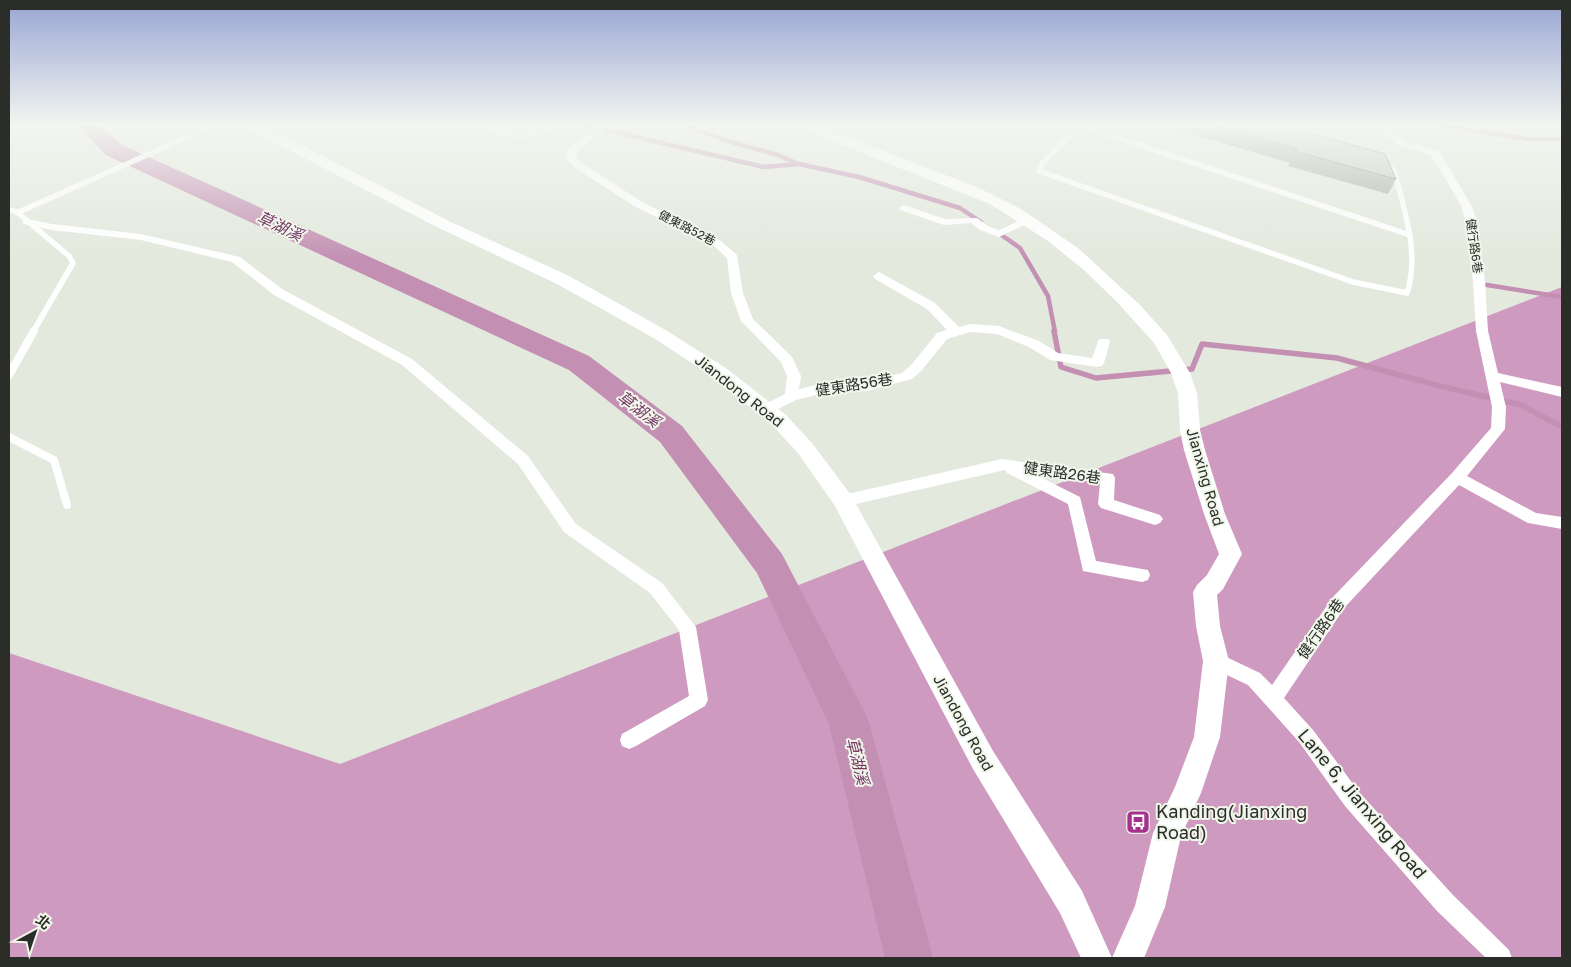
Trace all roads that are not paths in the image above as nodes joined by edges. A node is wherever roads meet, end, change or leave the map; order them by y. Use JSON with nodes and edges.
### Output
{"nodes":[{"id":1,"x":109,"y":170,"type":"edge"},
{"id":2,"x":338,"y":170,"type":"edge"},
{"id":3,"x":586,"y":170,"type":"edge"},
{"id":4,"x":922,"y":170,"type":"edge"},
{"id":5,"x":1038,"y":170,"type":"edge"},
{"id":6,"x":1216,"y":170,"type":"edge"},
{"id":7,"x":1394,"y":170,"type":"edge"},
{"id":8,"x":1445,"y":170,"type":"edge"},
{"id":9,"x":904,"y":208,"type":"dead end"},
{"id":10,"x":13,"y":211,"type":"edge"},
{"id":11,"x":1029,"y":220,"type":"junction"},
{"id":12,"x":28,"y":222,"type":"junction"},
{"id":13,"x":1410,"y":235,"type":"junction"},
{"id":14,"x":879,"y":276,"type":"dead end"},
{"id":15,"x":956,"y":332,"type":"junction"},
{"id":16,"x":1104,"y":342,"type":"dead end"},
{"id":17,"x":9,"y":374,"type":"edge"},
{"id":18,"x":1492,"y":376,"type":"junction"},
{"id":19,"x":1562,"y":392,"type":"edge"},
{"id":20,"x":792,"y":396,"type":"junction"},
{"id":21,"x":767,"y":409,"type":"junction"},
{"id":22,"x":9,"y":437,"type":"edge"},
{"id":23,"x":1002,"y":464,"type":"junction"},
{"id":24,"x":1457,"y":477,"type":"junction"},
{"id":25,"x":843,"y":501,"type":"junction"},
{"id":26,"x":68,"y":505,"type":"dead end"},
{"id":27,"x":1155,"y":520,"type":"dead end"},
{"id":28,"x":1562,"y":523,"type":"edge"},
{"id":29,"x":1142,"y":575,"type":"dead end"},
{"id":30,"x":1216,"y":661,"type":"junction"},
{"id":31,"x":1273,"y":699,"type":"junction"},
{"id":32,"x":629,"y":740,"type":"dead end"},
{"id":33,"x":1097,"y":958,"type":"edge"},
{"id":34,"x":1128,"y":958,"type":"edge"},
{"id":35,"x":1501,"y":958,"type":"edge"}],
"edges":[{"from":1,"to":10,"type":"street"},
{"from":2,"to":21,"type":"street","name":"Jiandong Road"},
{"from":3,"to":20,"type":"street","name":"健東路52巷"},
{"from":4,"to":11,"type":"street","name":"Jianxing Road"},
{"from":5,"to":13,"type":"lane"},
{"from":6,"to":13,"type":"lane"},
{"from":7,"to":13,"type":"lane"},
{"from":8,"to":18,"type":"street","name":"健行路6巷"},
{"from":9,"to":11,"type":"street"},
{"from":10,"to":12,"type":"lane"},
{"from":11,"to":30,"type":"street","name":"Jianxing Road"},
{"from":12,"to":17,"type":"lane"},
{"from":12,"to":32,"type":"street"},
{"from":14,"to":15,"type":"street"},
{"from":15,"to":16,"type":"street","name":"健東路56巷"},
{"from":15,"to":20,"type":"street","name":"健東路56巷"},
{"from":18,"to":19,"type":"street"},
{"from":18,"to":24,"type":"street","name":"健行路6巷"},
{"from":20,"to":21,"type":"street","name":"健東路56巷"},
{"from":21,"to":25,"type":"street","name":"Jiandong Road"},
{"from":22,"to":26,"type":"lane"},
{"from":23,"to":25,"type":"street","name":"健東路26巷"},
{"from":23,"to":27,"type":"street","name":"健東路26巷"},
{"from":23,"to":29,"type":"street","name":"健東路26巷"},
{"from":24,"to":28,"type":"street"},
{"from":24,"to":31,"type":"street","name":"健行路6巷"},
{"from":25,"to":33,"type":"street","name":"Jiandong Road"},
{"from":30,"to":31,"type":"street","name":"Lane 6, Jianxing Road"},
{"from":30,"to":34,"type":"street","name":"Jianxing Road"},
{"from":31,"to":35,"type":"street","name":"Lane 6, Jianxing Road"}]}
